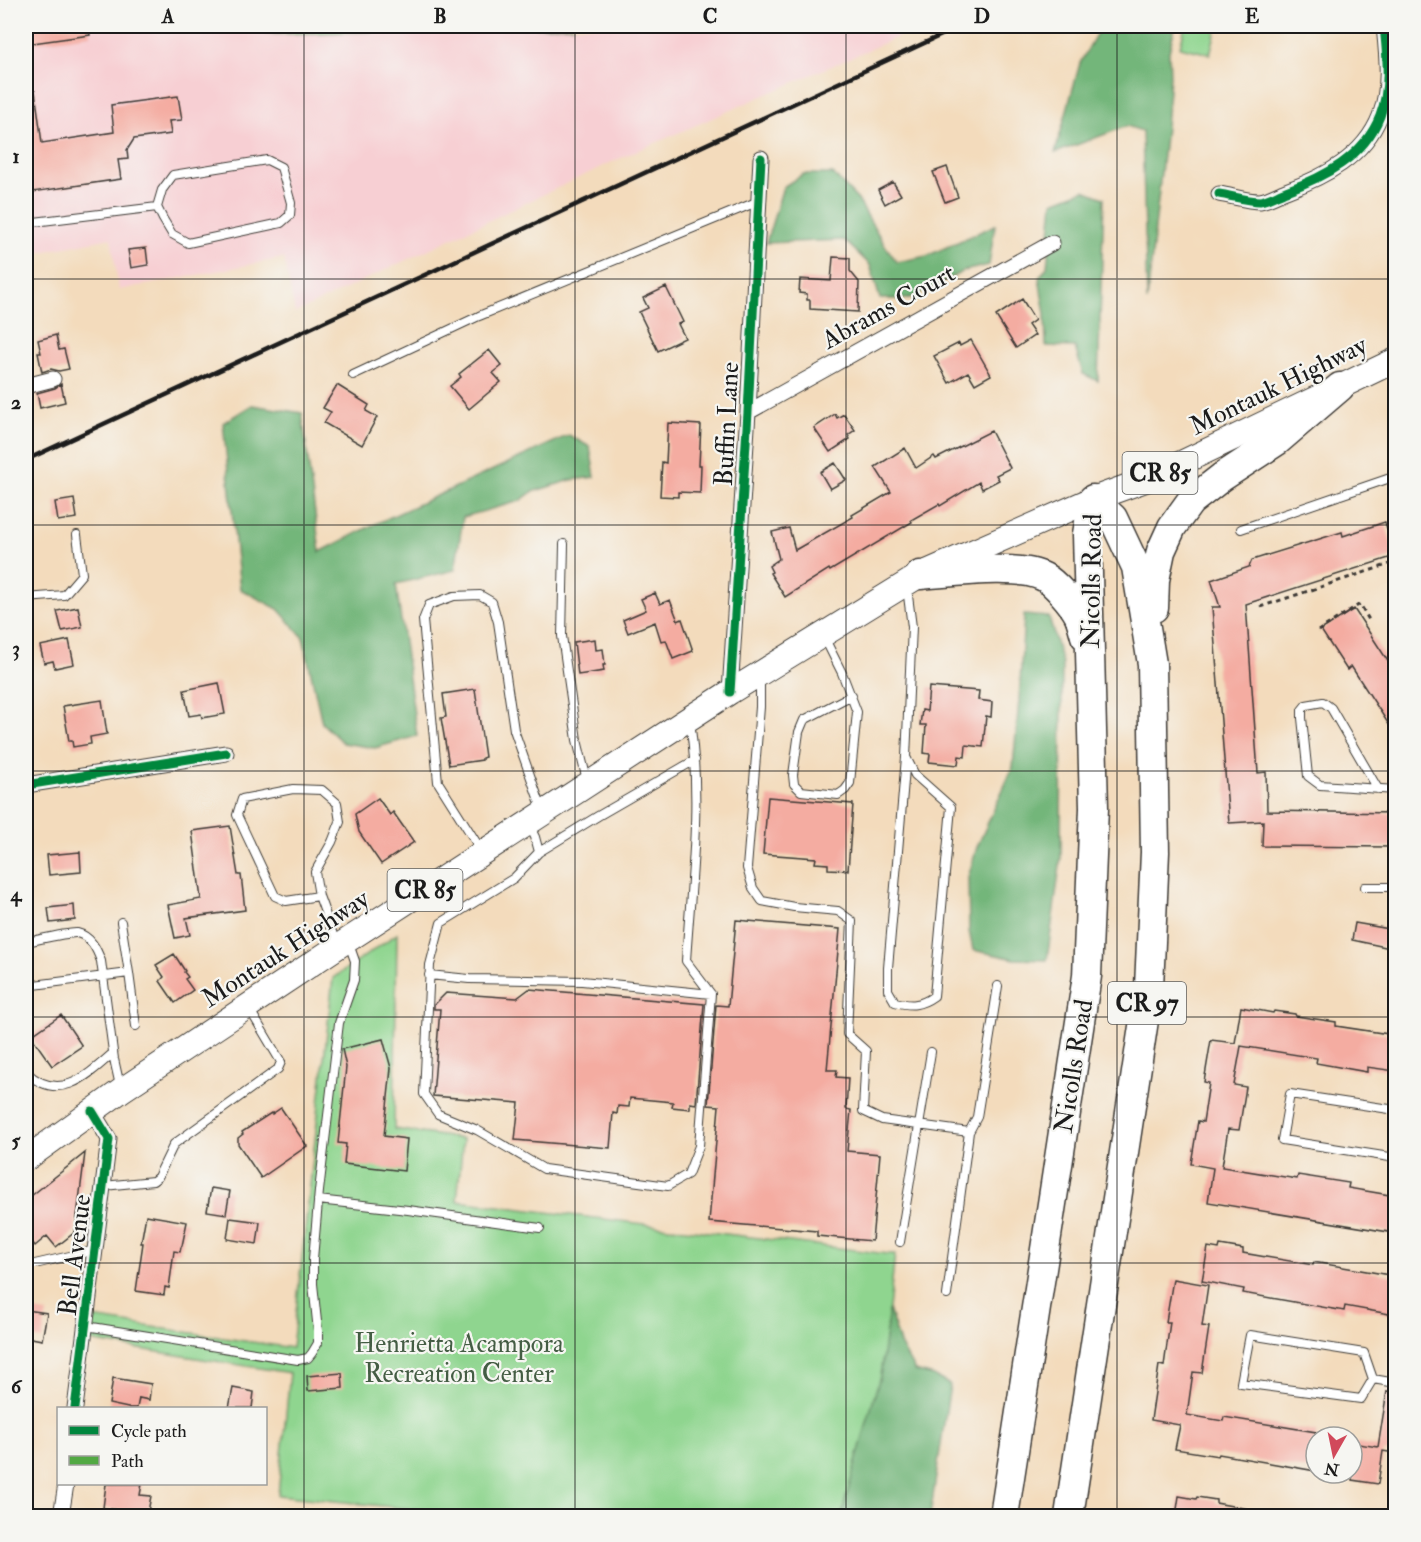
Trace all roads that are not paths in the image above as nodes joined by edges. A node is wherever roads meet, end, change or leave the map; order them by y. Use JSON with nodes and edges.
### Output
{"nodes":[{"id":1,"x":1384,"y":26,"type":"edge"},
{"id":2,"x":761,"y":158,"type":"dead end"},
{"id":3,"x":1219,"y":194,"type":"dead end"},
{"id":4,"x":759,"y":201,"type":"junction"},
{"id":5,"x":157,"y":207,"type":"junction"},
{"id":6,"x":26,"y":223,"type":"edge"},
{"id":7,"x":1052,"y":243,"type":"dead end"},
{"id":8,"x":1395,"y":360,"type":"edge"},
{"id":9,"x":353,"y":375,"type":"dead end"},
{"id":10,"x":53,"y":380,"type":"dead end"},
{"id":11,"x":26,"y":386,"type":"edge"},
{"id":12,"x":1340,"y":387,"type":"junction"},
{"id":13,"x":748,"y":412,"type":"junction"},
{"id":14,"x":1395,"y":476,"type":"edge"},
{"id":15,"x":1093,"y":499,"type":"junction"},
{"id":16,"x":1241,"y":529,"type":"dead end"},
{"id":17,"x":77,"y":535,"type":"dead end"},
{"id":18,"x":564,"y":544,"type":"dead end"},
{"id":19,"x":913,"y":579,"type":"junction"},
{"id":20,"x":26,"y":598,"type":"edge"},
{"id":21,"x":823,"y":635,"type":"junction"},
{"id":22,"x":1090,"y":655,"type":"junction"},
{"id":23,"x":1152,"y":664,"type":"junction"},
{"id":24,"x":760,"y":673,"type":"junction"},
{"id":25,"x":730,"y":692,"type":"junction"},
{"id":26,"x":852,"y":695,"type":"junction"},
{"id":27,"x":690,"y":718,"type":"junction"},
{"id":28,"x":225,"y":753,"type":"dead end"},
{"id":29,"x":906,"y":757,"type":"junction"},
{"id":30,"x":695,"y":760,"type":"junction"},
{"id":31,"x":588,"y":784,"type":"junction"},
{"id":32,"x":26,"y":785,"type":"edge"},
{"id":33,"x":1378,"y":789,"type":"junction"},
{"id":34,"x":1395,"y":790,"type":"edge"},
{"id":35,"x":536,"y":818,"type":"junction"},
{"id":36,"x":539,"y":852,"type":"junction"},
{"id":37,"x":482,"y":853,"type":"junction"},
{"id":38,"x":1365,"y":887,"type":"dead end"},
{"id":39,"x":1395,"y":887,"type":"edge"},
{"id":40,"x":319,"y":896,"type":"junction"},
{"id":41,"x":121,"y":922,"type":"dead end"},
{"id":42,"x":26,"y":942,"type":"edge"},
{"id":43,"x":343,"y":944,"type":"junction"},
{"id":44,"x":129,"y":973,"type":"junction"},
{"id":45,"x":429,"y":975,"type":"junction"},
{"id":46,"x":103,"y":976,"type":"junction"},
{"id":47,"x":26,"y":986,"type":"edge"},
{"id":48,"x":998,"y":986,"type":"dead end"},
{"id":49,"x":711,"y":994,"type":"junction"},
{"id":50,"x":247,"y":1006,"type":"junction"},
{"id":51,"x":136,"y":1026,"type":"dead end"},
{"id":52,"x":931,"y":1052,"type":"dead end"},
{"id":53,"x":113,"y":1053,"type":"junction"},
{"id":54,"x":26,"y":1072,"type":"edge"},
{"id":55,"x":122,"y":1090,"type":"junction"},
{"id":56,"x":1395,"y":1110,"type":"edge"},
{"id":57,"x":92,"y":1111,"type":"junction"},
{"id":58,"x":920,"y":1125,"type":"junction"},
{"id":59,"x":969,"y":1132,"type":"junction"},
{"id":60,"x":1395,"y":1158,"type":"edge"},
{"id":61,"x":26,"y":1159,"type":"edge"},
{"id":62,"x":104,"y":1186,"type":"junction"},
{"id":63,"x":318,"y":1200,"type":"junction"},
{"id":64,"x":540,"y":1228,"type":"dead end"},
{"id":65,"x":900,"y":1242,"type":"dead end"},
{"id":66,"x":96,"y":1250,"type":"junction"},
{"id":67,"x":26,"y":1266,"type":"edge"},
{"id":68,"x":947,"y":1295,"type":"dead end"},
{"id":69,"x":86,"y":1326,"type":"junction"},
{"id":70,"x":1373,"y":1379,"type":"junction"},
{"id":71,"x":1395,"y":1383,"type":"edge"},
{"id":72,"x":75,"y":1407,"type":"edge"},
{"id":73,"x":66,"y":1485,"type":"edge"},
{"id":74,"x":61,"y":1516,"type":"edge"},
{"id":75,"x":1005,"y":1516,"type":"edge"},
{"id":76,"x":1069,"y":1516,"type":"edge"}],
"edges":[{"from":1,"to":3,"type":"street"},
{"from":2,"to":4,"type":"street","name":"Buffin Lane"},
{"from":4,"to":9,"type":"lane"},
{"from":4,"to":13,"type":"street","name":"Buffin Lane"},
{"from":5,"to":5,"type":"lane"},
{"from":5,"to":6,"type":"lane"},
{"from":7,"to":13,"type":"street","name":"Abrams Court"},
{"from":8,"to":12,"type":"main road","name":"Montauk Highway","number":"CR 85"},
{"from":10,"to":11,"type":"street"},
{"from":12,"to":15,"type":"main road","name":"Montauk Highway","number":"CR 85"},
{"from":12,"to":23,"type":"highway"},
{"from":13,"to":25,"type":"street","name":"Buffin Lane"},
{"from":14,"to":16,"type":"lane"},
{"from":15,"to":19,"type":"main road","name":"Montauk Highway","number":"CR 85"},
{"from":15,"to":22,"type":"highway","name":"Nicolls Road","number":"CR 97"},
{"from":15,"to":23,"type":"highway","name":"Nicolls Road","number":"CR 97"},
{"from":17,"to":20,"type":"lane"},
{"from":18,"to":31,"type":"lane"},
{"from":19,"to":21,"type":"main road","number":"CR 85"},
{"from":19,"to":22,"type":"highway"},
{"from":19,"to":29,"type":"lane"},
{"from":21,"to":24,"type":"main road","number":"CR 85"},
{"from":21,"to":26,"type":"lane"},
{"from":22,"to":75,"type":"highway","name":"Nicolls Road","number":"CR 97"},
{"from":23,"to":76,"type":"highway","name":"Nicolls Road","number":"CR 97"},
{"from":24,"to":25,"type":"main road","number":"CR 85"},
{"from":24,"to":58,"type":"lane"},
{"from":25,"to":27,"type":"main road","name":"Montauk Highway","number":"CR 85"},
{"from":26,"to":26,"type":"lane"},
{"from":27,"to":30,"type":"lane"},
{"from":27,"to":31,"type":"main road","name":"Montauk Highway","number":"CR 85"},
{"from":28,"to":32,"type":"street"},
{"from":29,"to":29,"type":"lane"},
{"from":30,"to":36,"type":"lane"},
{"from":30,"to":49,"type":"lane"},
{"from":31,"to":35,"type":"main road","name":"Montauk Highway","number":"CR 85"},
{"from":33,"to":33,"type":"lane"},
{"from":33,"to":34,"type":"lane"},
{"from":35,"to":36,"type":"lane"},
{"from":35,"to":37,"type":"main road","name":"Montauk Highway","number":"CR 85"},
{"from":35,"to":37,"type":"lane"},
{"from":36,"to":45,"type":"lane"},
{"from":37,"to":43,"type":"main road","name":"Montauk Highway","number":"CR 85"},
{"from":38,"to":39,"type":"lane"},
{"from":40,"to":40,"type":"lane"},
{"from":40,"to":43,"type":"lane"},
{"from":41,"to":44,"type":"lane"},
{"from":42,"to":46,"type":"lane"},
{"from":43,"to":50,"type":"main road","name":"Montauk Highway","number":"CR 85"},
{"from":43,"to":63,"type":"lane"},
{"from":44,"to":46,"type":"lane"},
{"from":44,"to":51,"type":"lane"},
{"from":45,"to":49,"type":"lane"},
{"from":45,"to":49,"type":"lane"},
{"from":46,"to":47,"type":"lane"},
{"from":46,"to":53,"type":"lane"},
{"from":48,"to":59,"type":"lane"},
{"from":50,"to":55,"type":"main road","name":"Montauk Highway","number":"CR 85"},
{"from":50,"to":62,"type":"lane"},
{"from":52,"to":58,"type":"lane"},
{"from":53,"to":54,"type":"lane"},
{"from":53,"to":55,"type":"lane"},
{"from":55,"to":57,"type":"main road","name":"Montauk Highway","number":"CR 85"},
{"from":56,"to":60,"type":"lane"},
{"from":57,"to":61,"type":"main road","name":"Montauk Highway","number":"CR 85"},
{"from":57,"to":62,"type":"street","name":"Bell Avenue"},
{"from":58,"to":59,"type":"lane"},
{"from":58,"to":65,"type":"lane"},
{"from":59,"to":68,"type":"lane"},
{"from":62,"to":66,"type":"street","name":"Bell Avenue"},
{"from":63,"to":64,"type":"lane"},
{"from":63,"to":69,"type":"lane"},
{"from":66,"to":67,"type":"lane"},
{"from":66,"to":69,"type":"street","name":"Bell Avenue"},
{"from":69,"to":72,"type":"street","name":"Bell Avenue"},
{"from":70,"to":70,"type":"lane"},
{"from":70,"to":71,"type":"lane"},
{"from":73,"to":74,"type":"street"}]}
